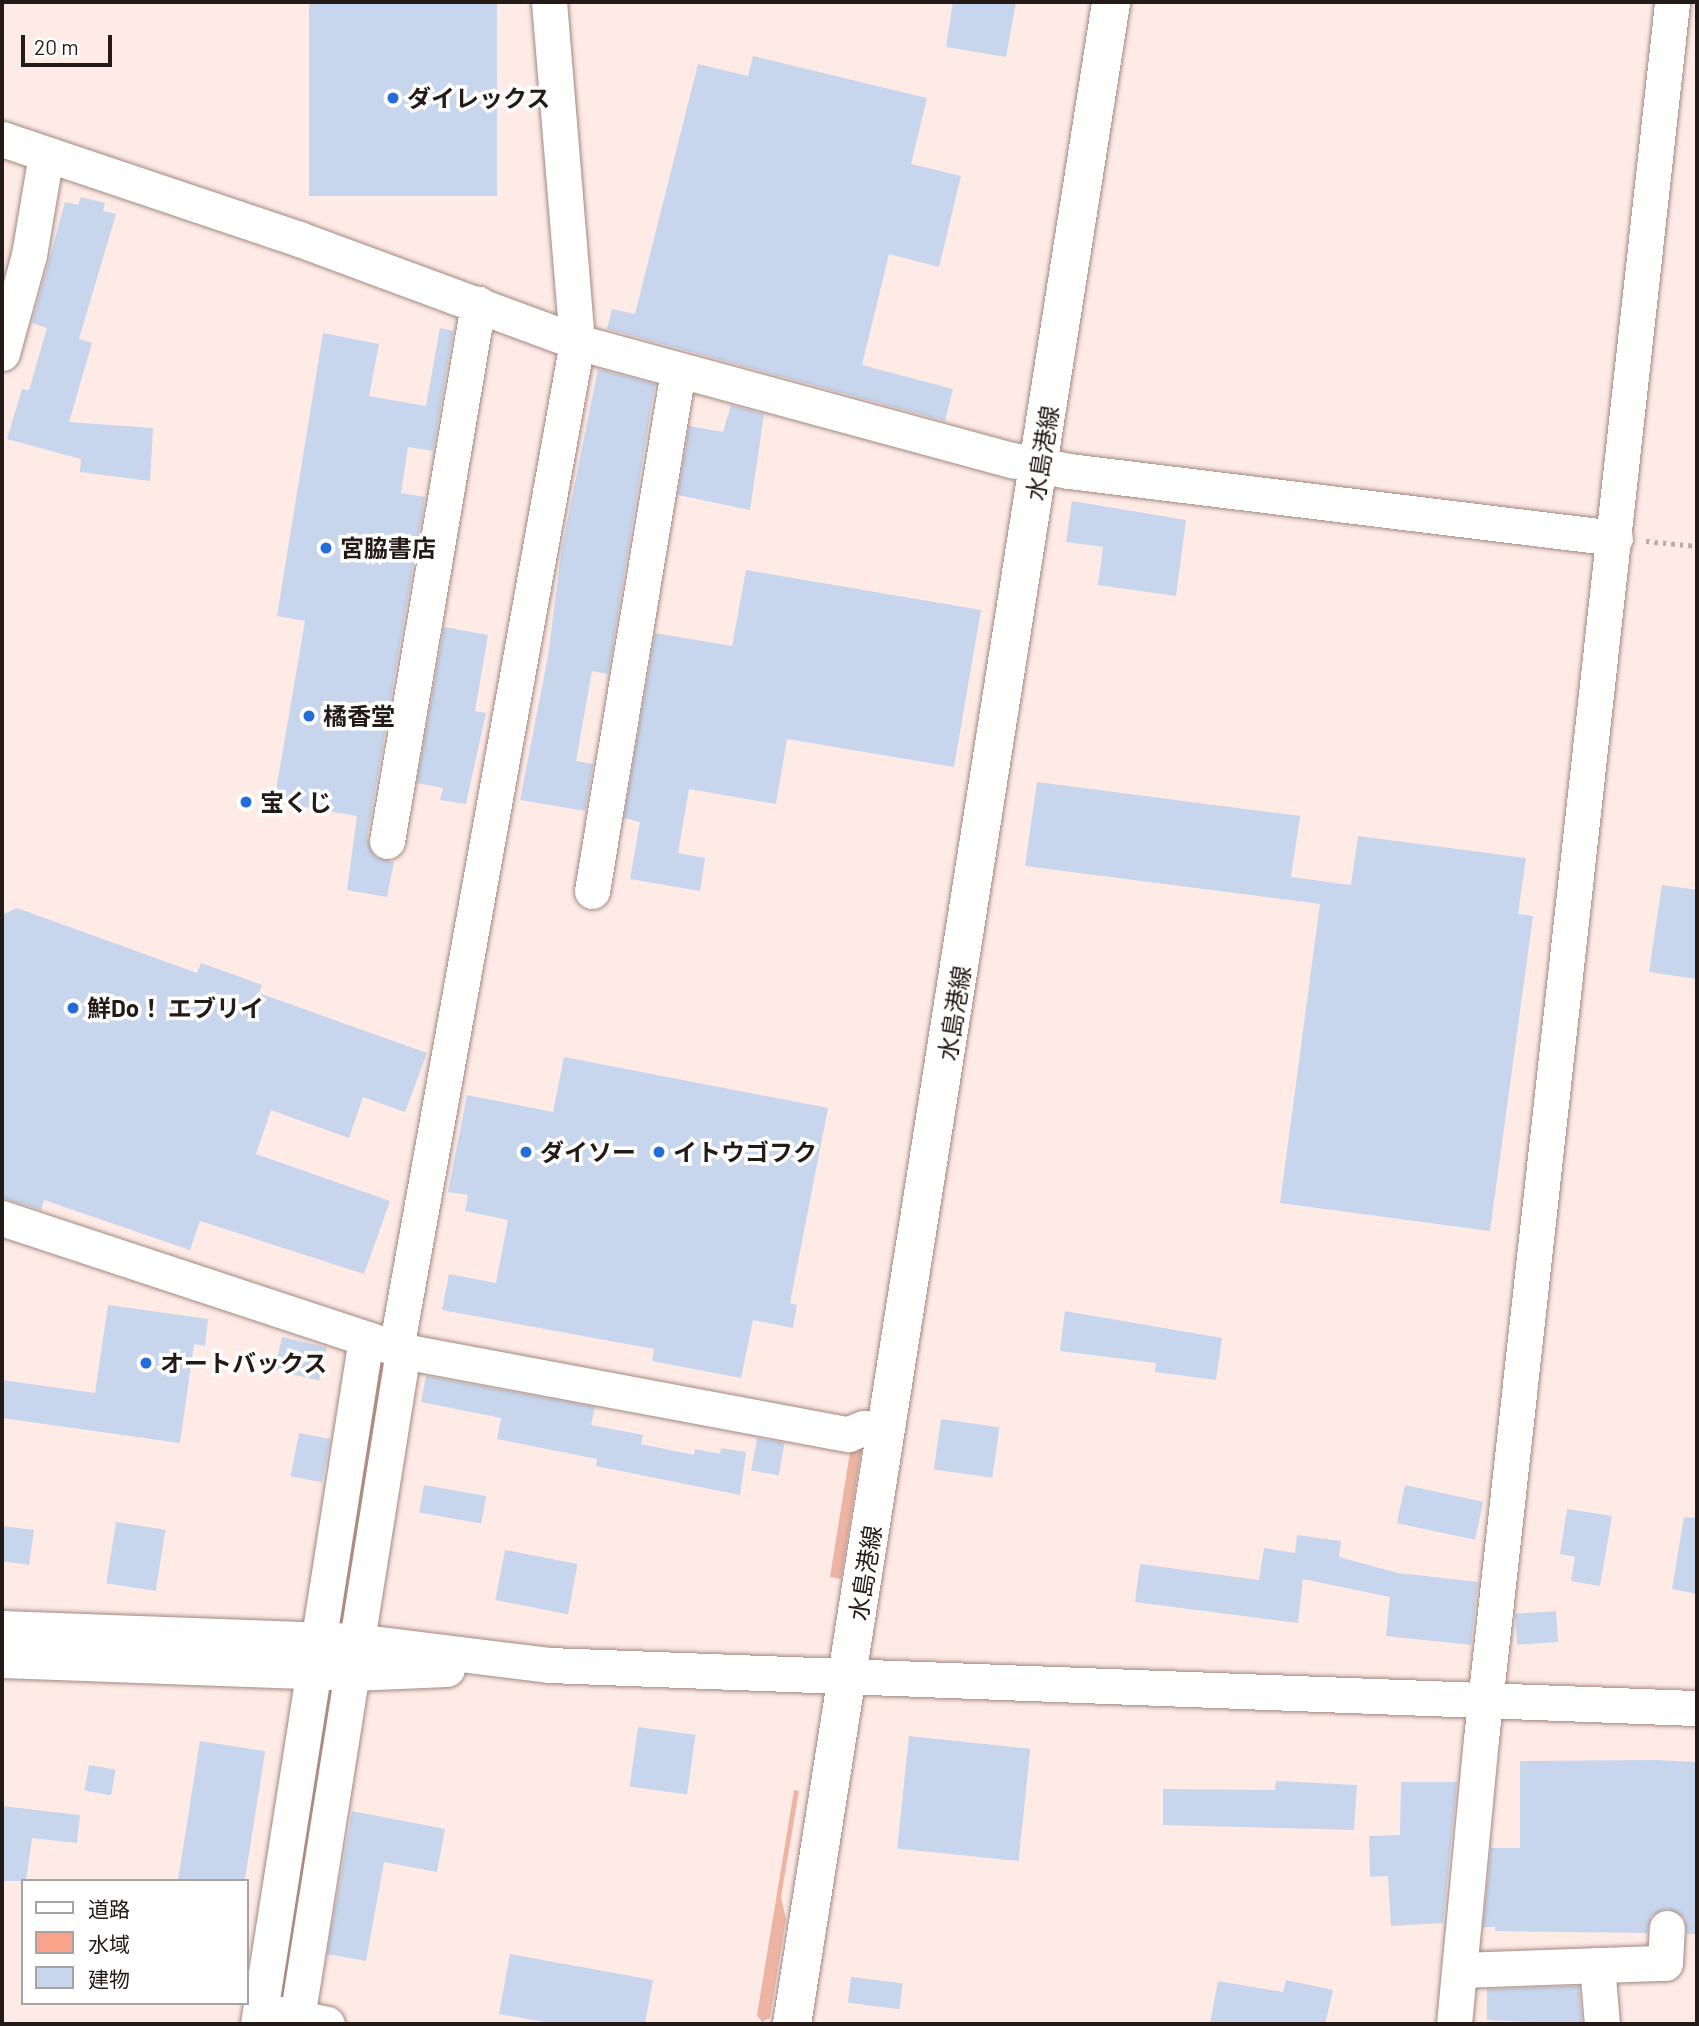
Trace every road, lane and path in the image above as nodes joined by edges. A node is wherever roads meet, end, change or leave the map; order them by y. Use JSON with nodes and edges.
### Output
{"nodes":[{"id":1,"x":549,"y":2,"type":"edge"},
{"id":2,"x":1111,"y":2,"type":"edge"},
{"id":3,"x":1672,"y":2,"type":"edge"},
{"id":4,"x":2,"y":139,"type":"edge"},
{"id":5,"x":46,"y":155,"type":"junction"},
{"id":6,"x":478,"y":303,"type":"junction"},
{"id":7,"x":568,"y":339,"type":"junction"},
{"id":8,"x":2,"y":353,"type":"edge"},
{"id":9,"x":678,"y":371,"type":"junction"},
{"id":10,"x":1040,"y":465,"type":"junction"},
{"id":11,"x":1615,"y":538,"type":"junction"},
{"id":12,"x":1697,"y":546,"type":"edge"},
{"id":13,"x":387,"y":841,"type":"dead end"},
{"id":14,"x":593,"y":891,"type":"dead end"},
{"id":15,"x":2,"y":1217,"type":"edge"},
{"id":16,"x":389,"y":1346,"type":"junction"},
{"id":17,"x":886,"y":1432,"type":"junction"},
{"id":18,"x":2,"y":1629,"type":"edge"},
{"id":19,"x":333,"y":1656,"type":"junction"},
{"id":20,"x":2,"y":1660,"type":"edge"},
{"id":21,"x":847,"y":1678,"type":"junction"},
{"id":22,"x":1485,"y":1700,"type":"junction"},
{"id":23,"x":1697,"y":1708,"type":"edge"},
{"id":24,"x":1667,"y":1928,"type":"dead end"},
{"id":25,"x":1597,"y":1965,"type":"junction"},
{"id":26,"x":1460,"y":1970,"type":"junction"},
{"id":27,"x":260,"y":2017,"type":"edge"},
{"id":28,"x":312,"y":2021,"type":"edge"},
{"id":29,"x":793,"y":2024,"type":"edge"},
{"id":30,"x":1454,"y":2024,"type":"edge"},
{"id":31,"x":1602,"y":2024,"type":"edge"}],
"edges":[{"from":1,"to":7,"type":"street"},
{"from":2,"to":10,"type":"main road","name":"水島港線"},
{"from":3,"to":11,"type":"street"},
{"from":4,"to":5,"type":"street"},
{"from":5,"to":6,"type":"street"},
{"from":5,"to":8,"type":"street"},
{"from":6,"to":7,"type":"street"},
{"from":6,"to":13,"type":"street"},
{"from":7,"to":9,"type":"street"},
{"from":7,"to":16,"type":"street"},
{"from":9,"to":10,"type":"street"},
{"from":9,"to":14,"type":"street"},
{"from":10,"to":11,"type":"street"},
{"from":10,"to":17,"type":"main road","name":"水島港線"},
{"from":11,"to":12,"type":"path"},
{"from":11,"to":22,"type":"street"},
{"from":15,"to":16,"type":"street"},
{"from":16,"to":17,"type":"street"},
{"from":16,"to":19,"type":"street"},
{"from":17,"to":21,"type":"main road","name":"水島港線"},
{"from":18,"to":19,"type":"street"},
{"from":19,"to":20,"type":"street"},
{"from":19,"to":21,"type":"street"},
{"from":19,"to":27,"type":"street"},
{"from":19,"to":28,"type":"street"},
{"from":21,"to":22,"type":"street"},
{"from":21,"to":29,"type":"main road","name":"水島港線"},
{"from":22,"to":23,"type":"street"},
{"from":22,"to":26,"type":"street"},
{"from":24,"to":25,"type":"street"},
{"from":25,"to":26,"type":"street"},
{"from":25,"to":31,"type":"street"},
{"from":26,"to":30,"type":"street"},
{"from":27,"to":28,"type":"street"}]}
